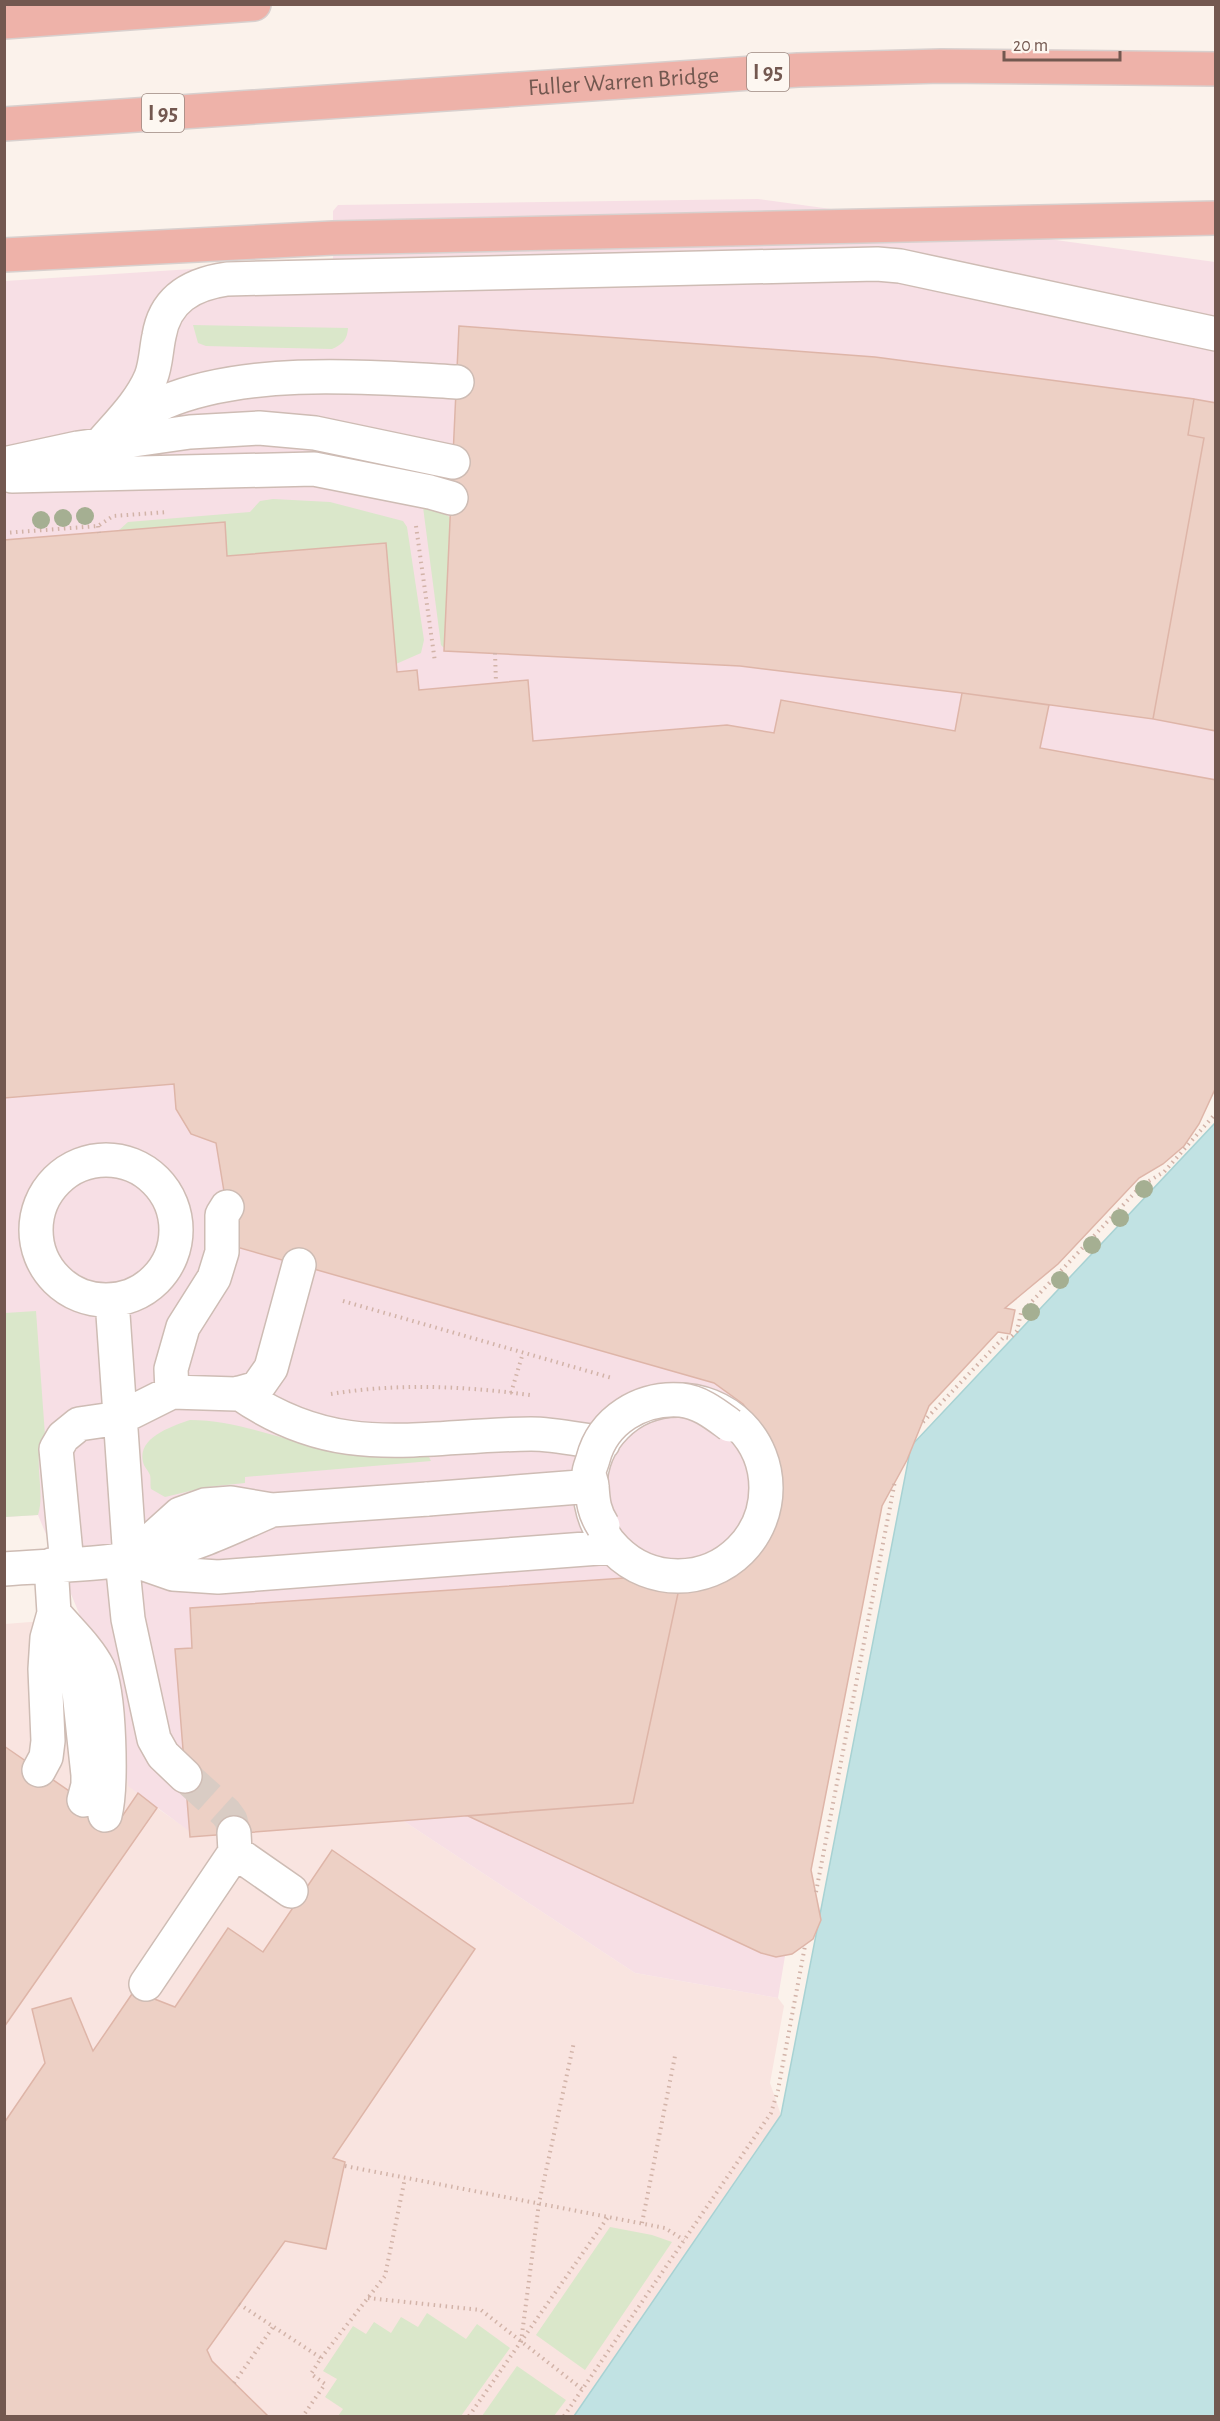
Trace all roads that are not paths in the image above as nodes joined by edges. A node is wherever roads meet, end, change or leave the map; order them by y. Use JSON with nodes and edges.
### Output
{"nodes":[{"id":1,"x":254,"y":4,"type":"edge"},
{"id":2,"x":4,"y":22,"type":"edge"},
{"id":3,"x":1215,"y":69,"type":"edge"},
{"id":4,"x":4,"y":124,"type":"edge"},
{"id":5,"x":1215,"y":218,"type":"edge"},
{"id":6,"x":4,"y":255,"type":"edge"},
{"id":7,"x":1215,"y":334,"type":"edge"},
{"id":8,"x":457,"y":382,"type":"dead end"},
{"id":9,"x":102,"y":444,"type":"junction"},
{"id":10,"x":453,"y":462,"type":"dead end"},
{"id":11,"x":4,"y":464,"type":"edge"},
{"id":12,"x":4,"y":476,"type":"edge"},
{"id":13,"x":452,"y":498,"type":"dead end"},
{"id":14,"x":227,"y":1207,"type":"dead end"},
{"id":15,"x":299,"y":1265,"type":"dead end"},
{"id":16,"x":112,"y":1300,"type":"junction"},
{"id":17,"x":172,"y":1392,"type":"junction"},
{"id":18,"x":239,"y":1393,"type":"junction"},
{"id":19,"x":120,"y":1418,"type":"junction"},
{"id":20,"x":603,"y":1443,"type":"junction"},
{"id":21,"x":592,"y":1486,"type":"junction"},
{"id":22,"x":126,"y":1560,"type":"junction"},
{"id":23,"x":623,"y":1561,"type":"junction"},
{"id":24,"x":59,"y":1565,"type":"junction"},
{"id":25,"x":4,"y":1569,"type":"edge"},
{"id":26,"x":64,"y":1625,"type":"junction"},
{"id":27,"x":39,"y":1770,"type":"dead end"},
{"id":28,"x":185,"y":1776,"type":"tunnel mouth"},
{"id":29,"x":94,"y":1808,"type":"dead end"},
{"id":30,"x":291,"y":1891,"type":"dead end"},
{"id":31,"x":146,"y":1983,"type":"dead end"}],
"edges":[{"from":1,"to":2,"type":"highway"},
{"from":3,"to":4,"type":"highway","name":"Fuller Warren Bridge","number":"I 95"},
{"from":5,"to":6,"type":"highway"},
{"from":7,"to":9,"type":"street"},
{"from":8,"to":9,"type":"street"},
{"from":9,"to":10,"type":"street"},
{"from":9,"to":11,"type":"street"},
{"from":12,"to":13,"type":"street"},
{"from":14,"to":17,"type":"street"},
{"from":15,"to":18,"type":"street"},
{"from":16,"to":16,"type":"street"},
{"from":16,"to":19,"type":"street"},
{"from":17,"to":18,"type":"street"},
{"from":17,"to":19,"type":"street"},
{"from":18,"to":20,"type":"street"},
{"from":19,"to":22,"type":"street"},
{"from":19,"to":24,"type":"street"},
{"from":20,"to":23,"type":"street"},
{"from":20,"to":23,"type":"street"},
{"from":21,"to":22,"type":"street","bridge":true},
{"from":21,"to":23,"type":"street","bridge":true},
{"from":21,"to":23,"type":"street","bridge":true},
{"from":22,"to":23,"type":"street"},
{"from":22,"to":24,"type":"street"},
{"from":22,"to":28,"type":"street"},
{"from":24,"to":25,"type":"street"},
{"from":24,"to":26,"type":"street"},
{"from":26,"to":27,"type":"street"},
{"from":26,"to":29,"type":"street"},
{"from":30,"to":31,"type":"street"}]}
